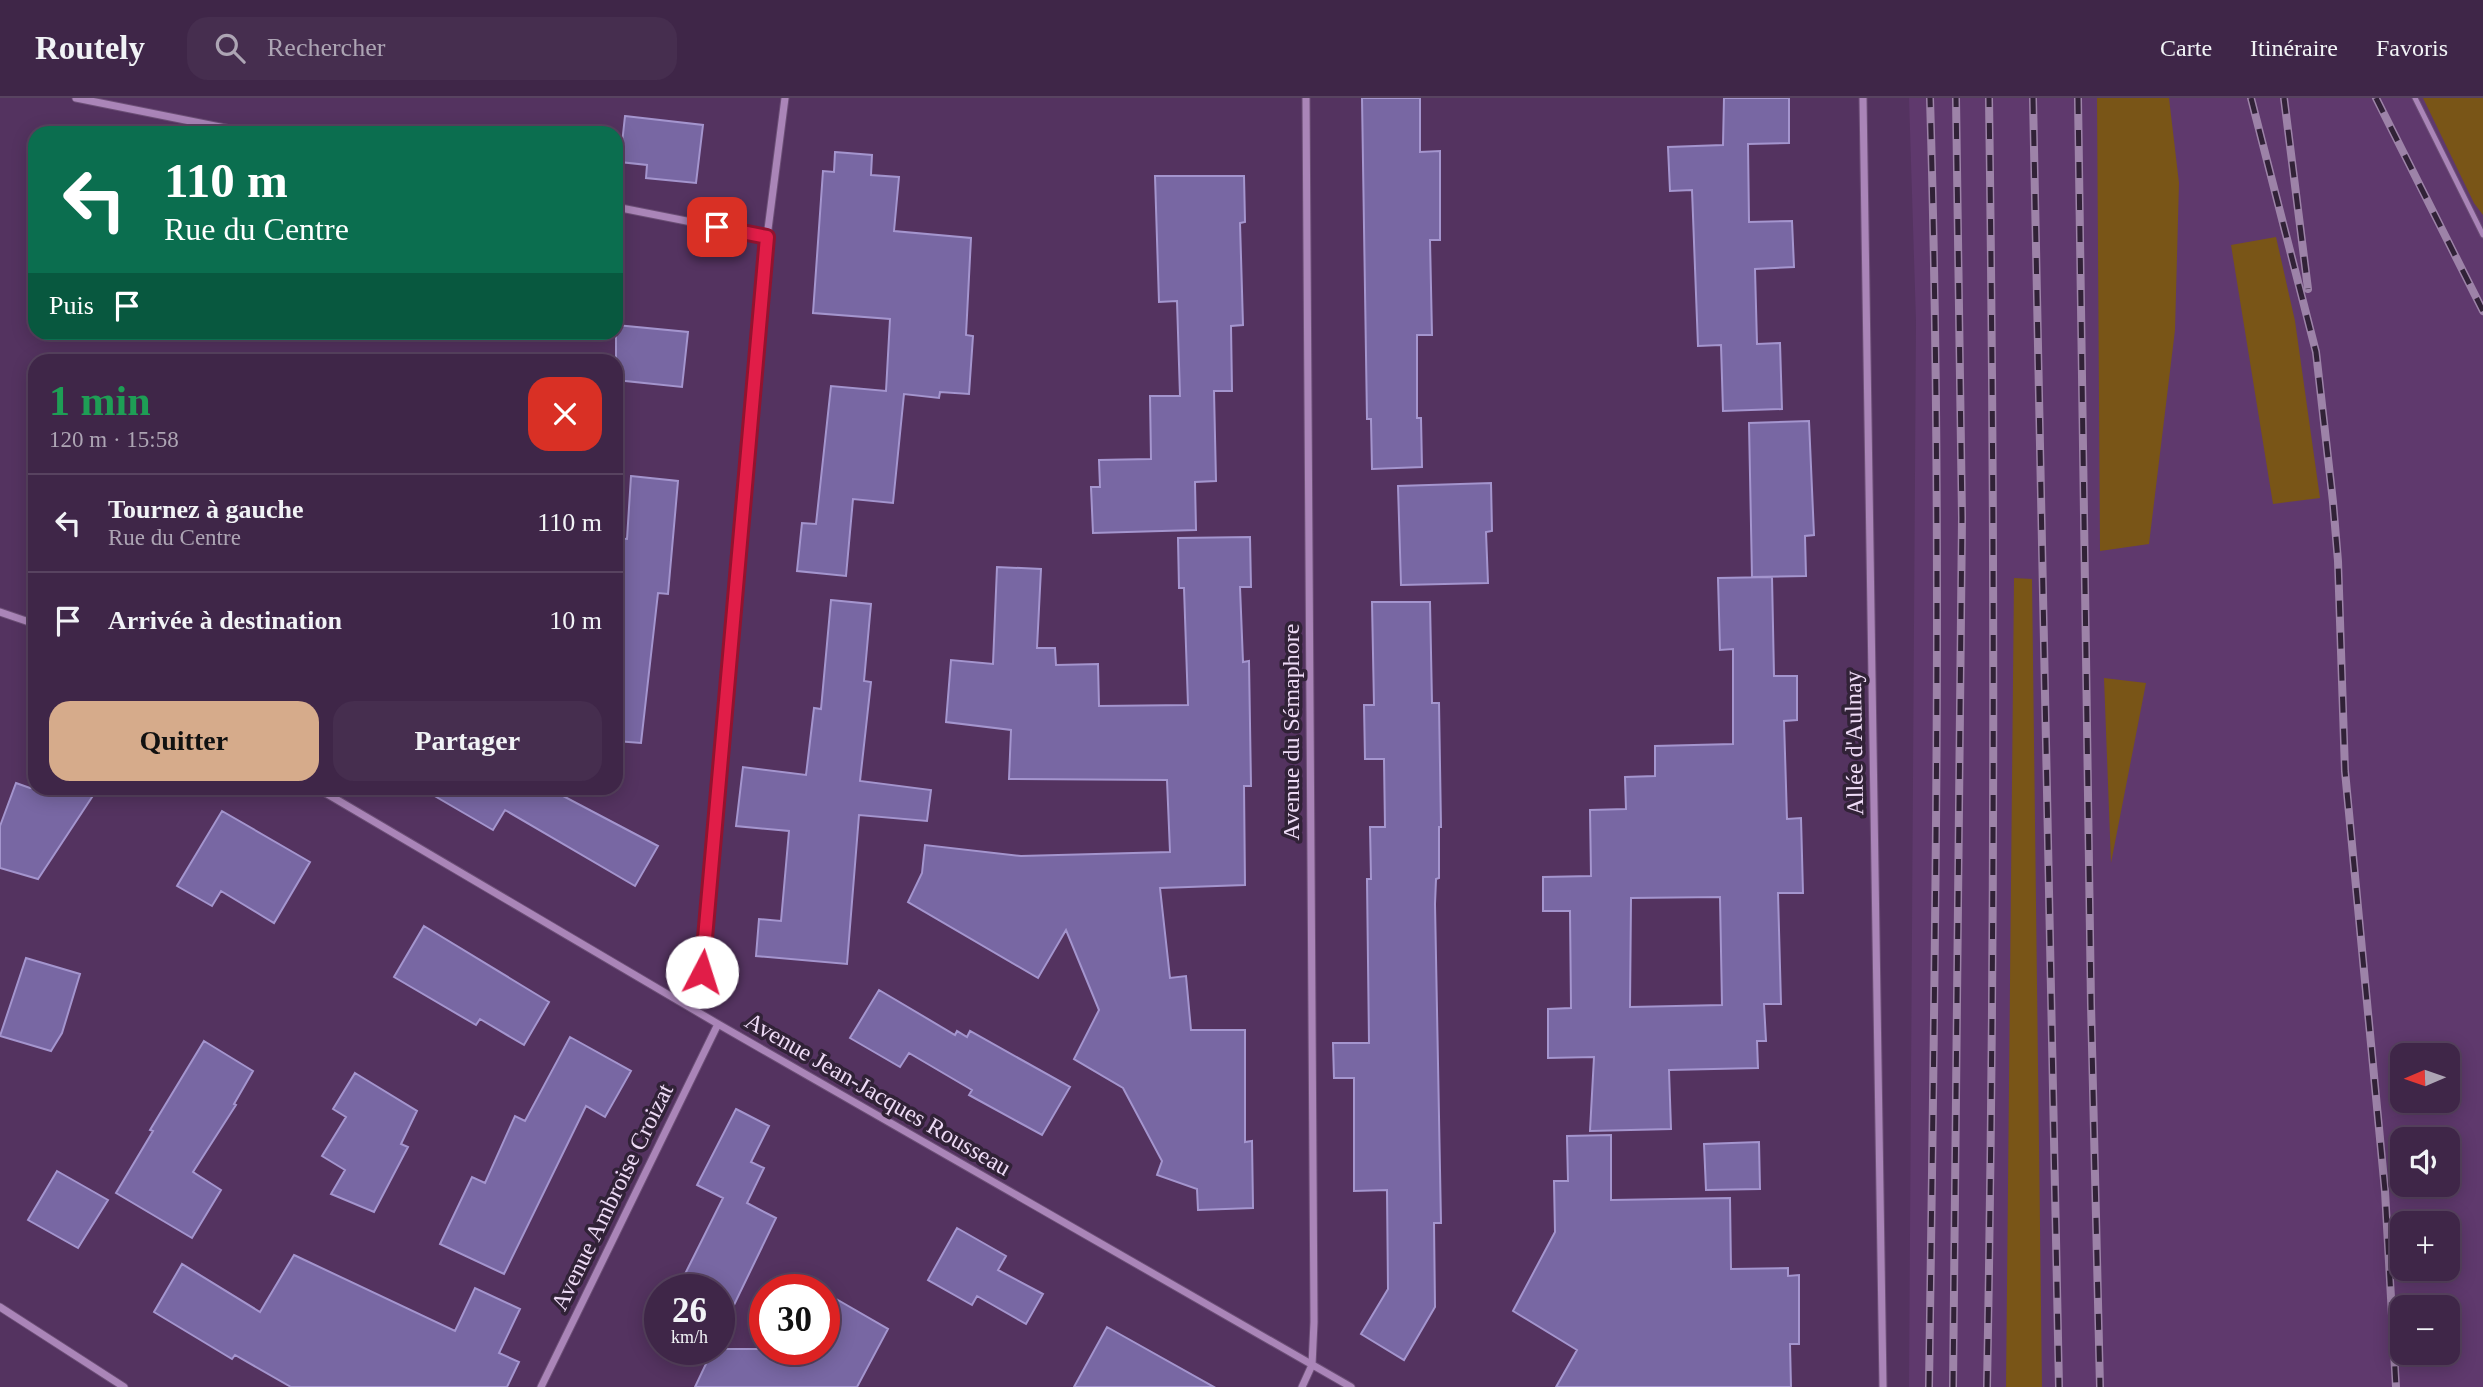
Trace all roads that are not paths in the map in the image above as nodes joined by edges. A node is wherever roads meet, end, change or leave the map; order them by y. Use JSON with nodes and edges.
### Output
{"nodes":[{"id":1,"x":76,"y":98,"type":"edge"},
{"id":2,"x":785,"y":98,"type":"edge"},
{"id":3,"x":1306,"y":98,"type":"edge"},
{"id":4,"x":1864,"y":98,"type":"edge"},
{"id":5,"x":2415,"y":98,"type":"edge"},
{"id":6,"x":215,"y":126,"type":"edge"},
{"id":7,"x":623,"y":208,"type":"edge"},
{"id":8,"x":2483,"y":235,"type":"edge"},
{"id":9,"x":767,"y":237,"type":"junction"},
{"id":10,"x":0,"y":612,"type":"edge"},
{"id":11,"x":28,"y":622,"type":"edge"},
{"id":12,"x":329,"y":795,"type":"edge"},
{"id":13,"x":684,"y":1004,"type":"junction"},
{"id":14,"x":718,"y":1024,"type":"junction"},
{"id":15,"x":0,"y":1307,"type":"edge"},
{"id":16,"x":1312,"y":1365,"type":"junction"},
{"id":17,"x":124,"y":1387,"type":"edge"},
{"id":18,"x":541,"y":1387,"type":"edge"},
{"id":19,"x":1302,"y":1387,"type":"edge"},
{"id":20,"x":1351,"y":1387,"type":"edge"},
{"id":21,"x":1883,"y":1387,"type":"edge"}],
"edges":[{"from":1,"to":6,"type":"street"},
{"from":2,"to":9,"type":"street"},
{"from":3,"to":16,"type":"street","name":"Avenue du Sémaphore"},
{"from":4,"to":21,"type":"street","name":"Allée d'Aulnay"},
{"from":5,"to":8,"type":"lane"},
{"from":7,"to":9,"type":"street"},
{"from":9,"to":13,"type":"street"},
{"from":10,"to":11,"type":"street"},
{"from":12,"to":13,"type":"street","name":"Avenue Jean-Jacques Rousseau"},
{"from":13,"to":14,"type":"street","name":"Avenue Jean-Jacques Rousseau"},
{"from":14,"to":16,"type":"street","name":"Avenue Jean-Jacques Rousseau"},
{"from":14,"to":18,"type":"street","name":"Avenue Ambroise Croizat"},
{"from":15,"to":17,"type":"street"},
{"from":16,"to":19,"type":"street"},
{"from":16,"to":20,"type":"street","name":"Avenue Jean-Jacques Rousseau"}]}
